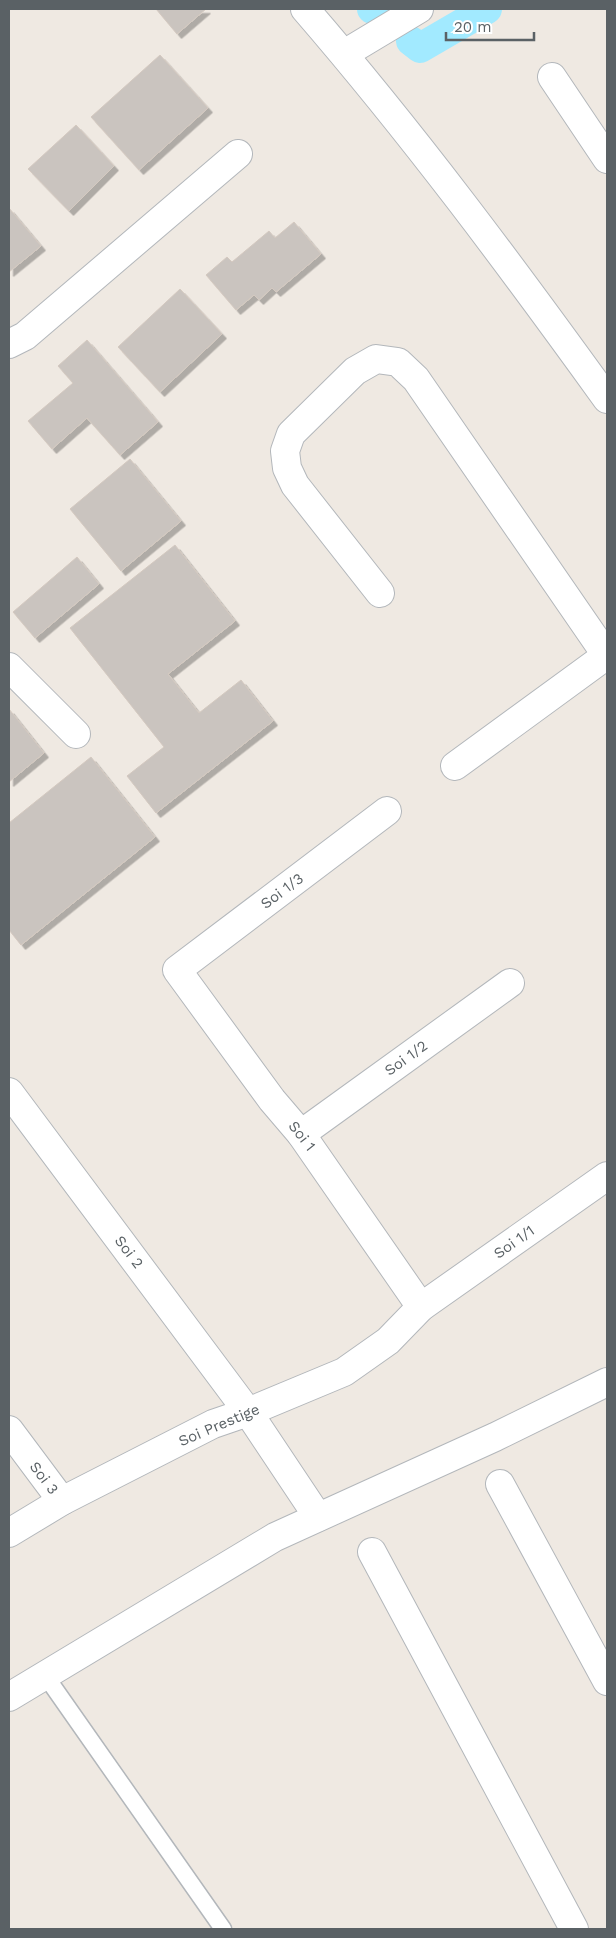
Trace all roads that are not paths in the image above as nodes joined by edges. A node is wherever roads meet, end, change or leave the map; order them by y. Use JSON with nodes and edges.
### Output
{"nodes":[{"id":1,"x":305,"y":9,"type":"edge"},
{"id":2,"x":419,"y":9,"type":"edge"},
{"id":3,"x":344,"y":54,"type":"junction"},
{"id":4,"x":552,"y":77,"type":"dead end"},
{"id":5,"x":238,"y":154,"type":"dead end"},
{"id":6,"x":607,"y":159,"type":"edge"},
{"id":7,"x":9,"y":344,"type":"edge"},
{"id":8,"x":607,"y":399,"type":"edge"},
{"id":9,"x":380,"y":593,"type":"dead end"},
{"id":10,"x":607,"y":655,"type":"edge"},
{"id":11,"x":9,"y":667,"type":"edge"},
{"id":12,"x":76,"y":734,"type":"dead end"},
{"id":13,"x":454,"y":766,"type":"dead end"},
{"id":14,"x":387,"y":812,"type":"dead end"},
{"id":15,"x":176,"y":970,"type":"joint"},
{"id":16,"x":510,"y":983,"type":"dead end"},
{"id":17,"x":9,"y":1092,"type":"edge"},
{"id":18,"x":301,"y":1134,"type":"junction"},
{"id":19,"x":607,"y":1176,"type":"edge"},
{"id":20,"x":421,"y":1307,"type":"junction"},
{"id":21,"x":607,"y":1382,"type":"edge"},
{"id":22,"x":248,"y":1412,"type":"junction"},
{"id":23,"x":9,"y":1430,"type":"edge"},
{"id":24,"x":500,"y":1484,"type":"dead end"},
{"id":25,"x":62,"y":1501,"type":"junction"},
{"id":26,"x":318,"y":1517,"type":"junction"},
{"id":27,"x":9,"y":1533,"type":"edge"},
{"id":28,"x":372,"y":1552,"type":"dead end"},
{"id":29,"x":45,"y":1675,"type":"junction"},
{"id":30,"x":607,"y":1681,"type":"edge"},
{"id":31,"x":9,"y":1697,"type":"edge"},
{"id":32,"x":223,"y":1929,"type":"edge"},
{"id":33,"x":574,"y":1929,"type":"edge"}],
"edges":[{"from":1,"to":3,"type":"street"},
{"from":2,"to":3,"type":"street"},
{"from":3,"to":8,"type":"street"},
{"from":4,"to":6,"type":"street"},
{"from":5,"to":7,"type":"street"},
{"from":9,"to":10,"type":"street"},
{"from":10,"to":13,"type":"street"},
{"from":11,"to":12,"type":"street"},
{"from":14,"to":15,"type":"street","name":"Soi 1/3"},
{"from":15,"to":18,"type":"street","name":"Soi 1"},
{"from":16,"to":18,"type":"street","name":"Soi 1/2"},
{"from":17,"to":22,"type":"street","name":"Soi 2"},
{"from":18,"to":20,"type":"street","name":"Soi 1"},
{"from":19,"to":20,"type":"street","name":"Soi 1/1"},
{"from":20,"to":22,"type":"street","name":"Soi Prestige"},
{"from":21,"to":26,"type":"street"},
{"from":22,"to":25,"type":"street","name":"Soi Prestige"},
{"from":22,"to":26,"type":"street","name":"Soi 2"},
{"from":23,"to":25,"type":"street","name":"Soi 3"},
{"from":24,"to":30,"type":"street"},
{"from":25,"to":27,"type":"street","name":"Soi Prestige"},
{"from":26,"to":29,"type":"street"},
{"from":28,"to":33,"type":"street"},
{"from":29,"to":31,"type":"street"},
{"from":29,"to":32,"type":"lane"}]}
